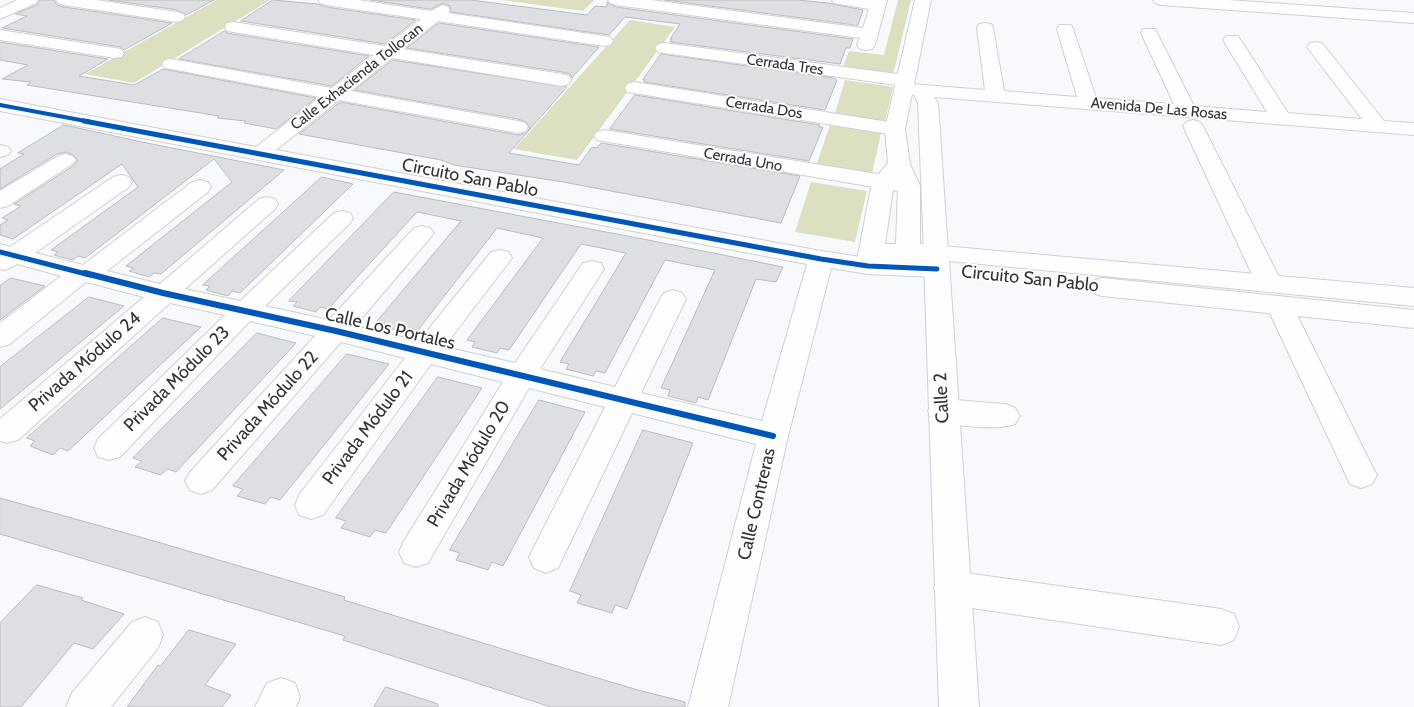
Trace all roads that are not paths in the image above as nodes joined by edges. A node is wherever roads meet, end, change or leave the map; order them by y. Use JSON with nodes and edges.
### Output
{"nodes":[{"id":1,"x":30,"y":0,"type":"edge"},
{"id":2,"x":64,"y":0,"type":"edge"},
{"id":3,"x":326,"y":0,"type":"edge"},
{"id":4,"x":455,"y":0,"type":"edge"},
{"id":5,"x":616,"y":0,"type":"edge"},
{"id":6,"x":840,"y":0,"type":"edge"},
{"id":7,"x":923,"y":0,"type":"edge"},
{"id":8,"x":1161,"y":0,"type":"edge"},
{"id":9,"x":878,"y":2,"type":"edge"},
{"id":10,"x":1231,"y":8,"type":"edge"},
{"id":11,"x":0,"y":14,"type":"edge"},
{"id":12,"x":434,"y":16,"type":"junction"},
{"id":13,"x":177,"y":17,"type":"dead end"},
{"id":14,"x":1414,"y":18,"type":"edge"},
{"id":15,"x":233,"y":27,"type":"dead end"},
{"id":16,"x":985,"y":28,"type":"dead end"},
{"id":17,"x":1065,"y":28,"type":"dead end"},
{"id":18,"x":1149,"y":33,"type":"dead end"},
{"id":19,"x":0,"y":35,"type":"edge"},
{"id":20,"x":1232,"y":40,"type":"dead end"},
{"id":21,"x":604,"y":41,"type":"dead end"},
{"id":22,"x":1316,"y":47,"type":"dead end"},
{"id":23,"x":664,"y":48,"type":"dead end"},
{"id":24,"x":389,"y":52,"type":"junction"},
{"id":25,"x":115,"y":54,"type":"dead end"},
{"id":26,"x":171,"y":64,"type":"dead end"},
{"id":27,"x":562,"y":80,"type":"dead end"},
{"id":28,"x":910,"y":86,"type":"junction"},
{"id":29,"x":634,"y":88,"type":"dead end"},
{"id":30,"x":335,"y":94,"type":"junction"},
{"id":31,"x":995,"y":96,"type":"junction"},
{"id":32,"x":0,"y":102,"type":"edge"},
{"id":33,"x":1088,"y":103,"type":"junction"},
{"id":34,"x":1190,"y":118,"type":"junction"},
{"id":35,"x":1282,"y":118,"type":"junction"},
{"id":36,"x":1378,"y":126,"type":"junction"},
{"id":37,"x":518,"y":127,"type":"dead end"},
{"id":38,"x":895,"y":128,"type":"junction"},
{"id":39,"x":1414,"y":129,"type":"edge"},
{"id":40,"x":604,"y":136,"type":"dead end"},
{"id":41,"x":266,"y":148,"type":"junction"},
{"id":42,"x":65,"y":160,"type":"dead end"},
{"id":43,"x":899,"y":164,"type":"junction"},
{"id":44,"x":120,"y":182,"type":"dead end"},
{"id":45,"x":883,"y":182,"type":"junction"},
{"id":46,"x":909,"y":186,"type":"junction"},
{"id":47,"x":200,"y":187,"type":"dead end"},
{"id":48,"x":0,"y":201,"type":"edge"},
{"id":49,"x":267,"y":204,"type":"dead end"},
{"id":50,"x":342,"y":218,"type":"dead end"},
{"id":51,"x":422,"y":233,"type":"dead end"},
{"id":52,"x":5,"y":258,"type":"edge"},
{"id":53,"x":500,"y":258,"type":"dead end"},
{"id":54,"x":821,"y":259,"type":"junction"},
{"id":55,"x":870,"y":259,"type":"junction"},
{"id":56,"x":922,"y":260,"type":"junction"},
{"id":57,"x":592,"y":269,"type":"dead end"},
{"id":58,"x":84,"y":273,"type":"junction"},
{"id":59,"x":163,"y":293,"type":"junction"},
{"id":60,"x":1274,"y":294,"type":"junction"},
{"id":61,"x":1414,"y":297,"type":"edge"},
{"id":62,"x":673,"y":299,"type":"dead end"},
{"id":63,"x":246,"y":310,"type":"junction"},
{"id":64,"x":1414,"y":319,"type":"edge"},
{"id":65,"x":336,"y":331,"type":"junction"},
{"id":66,"x":0,"y":337,"type":"edge"},
{"id":67,"x":425,"y":352,"type":"junction"},
{"id":68,"x":522,"y":375,"type":"junction"},
{"id":69,"x":622,"y":401,"type":"junction"},
{"id":70,"x":943,"y":411,"type":"junction"},
{"id":71,"x":1005,"y":416,"type":"dead end"},
{"id":72,"x":7,"y":431,"type":"dead end"},
{"id":73,"x":773,"y":436,"type":"junction"},
{"id":74,"x":109,"y":448,"type":"dead end"},
{"id":75,"x":1361,"y":475,"type":"dead end"},
{"id":76,"x":201,"y":482,"type":"dead end"},
{"id":77,"x":311,"y":505,"type":"dead end"},
{"id":78,"x":416,"y":552,"type":"dead end"},
{"id":79,"x":546,"y":558,"type":"dead end"},
{"id":80,"x":952,"y":588,"type":"junction"},
{"id":81,"x":1221,"y":627,"type":"dead end"},
{"id":82,"x":145,"y":635,"type":"dead end"},
{"id":83,"x":710,"y":699,"type":"edge"},
{"id":84,"x":86,"y":707,"type":"edge"},
{"id":85,"x":959,"y":707,"type":"edge"}],
"edges":[{"from":1,"to":11,"type":"street"},
{"from":2,"to":13,"type":"street"},
{"from":3,"to":12,"type":"street"},
{"from":4,"to":12,"type":"street","name":"Calle Exhacienda Tollocan"},
{"from":5,"to":9,"type":"street"},
{"from":6,"to":9,"type":"street"},
{"from":7,"to":28,"type":"street"},
{"from":8,"to":10,"type":"street"},
{"from":10,"to":14,"type":"street"},
{"from":12,"to":21,"type":"street"},
{"from":12,"to":24,"type":"street","name":"Calle Exhacienda Tollocan"},
{"from":15,"to":24,"type":"street"},
{"from":16,"to":31,"type":"street"},
{"from":17,"to":33,"type":"street"},
{"from":18,"to":34,"type":"street"},
{"from":19,"to":25,"type":"street"},
{"from":20,"to":35,"type":"street"},
{"from":22,"to":36,"type":"street"},
{"from":23,"to":28,"type":"street","name":"Cerrada Tres"},
{"from":24,"to":27,"type":"street"},
{"from":24,"to":30,"type":"street","name":"Calle Exhacienda Tollocan"},
{"from":26,"to":30,"type":"street"},
{"from":28,"to":31,"type":"street","name":"Avenida De Las Rosas"},
{"from":28,"to":38,"type":"street"},
{"from":28,"to":56,"type":"street","name":"Calle 2"},
{"from":29,"to":38,"type":"street","name":"Cerrada Dos"},
{"from":30,"to":37,"type":"street"},
{"from":30,"to":41,"type":"street","name":"Calle Exhacienda Tollocan"},
{"from":31,"to":33,"type":"street","name":"Avenida De Las Rosas"},
{"from":32,"to":41,"type":"street","name":"Circuito San Pablo"},
{"from":33,"to":34,"type":"street","name":"Avenida De Las Rosas"},
{"from":34,"to":35,"type":"street","name":"Avenida De Las Rosas"},
{"from":34,"to":60,"type":"street"},
{"from":35,"to":36,"type":"street","name":"Avenida De Las Rosas"},
{"from":36,"to":39,"type":"street","name":"Avenida De Las Rosas"},
{"from":38,"to":43,"type":"street"},
{"from":40,"to":45,"type":"street","name":"Cerrada Uno"},
{"from":41,"to":54,"type":"street","name":"Circuito San Pablo"},
{"from":41,"to":55,"type":"street","name":"Circuito San Pablo"},
{"from":42,"to":48,"type":"street"},
{"from":43,"to":45,"type":"street"},
{"from":43,"to":46,"type":"street"},
{"from":44,"to":52,"type":"street"},
{"from":45,"to":46,"type":"street","name":"Cerrada Uno"},
{"from":45,"to":55,"type":"street"},
{"from":46,"to":56,"type":"street"},
{"from":47,"to":58,"type":"street"},
{"from":49,"to":59,"type":"street","name":"Privada Módulo 24"},
{"from":50,"to":63,"type":"street","name":"Privada Módulo 23"},
{"from":51,"to":65,"type":"street","name":"Privada Módulo 22"},
{"from":52,"to":58,"type":"street","name":"Calle Los Portales"},
{"from":53,"to":67,"type":"street","name":"Privada Módulo 21"},
{"from":54,"to":55,"type":"street","name":"Circuito San Pablo"},
{"from":54,"to":73,"type":"street","name":"Calle Contreras"},
{"from":55,"to":56,"type":"street","name":"Circuito San Pablo"},
{"from":56,"to":60,"type":"street","name":"Circuito San Pablo"},
{"from":56,"to":70,"type":"street","name":"Calle 2"},
{"from":57,"to":68,"type":"street","name":"Privada Módulo 20"},
{"from":58,"to":59,"type":"street","name":"Calle Los Portales"},
{"from":58,"to":66,"type":"street"},
{"from":59,"to":63,"type":"street","name":"Calle Los Portales"},
{"from":59,"to":72,"type":"street","name":"Privada Módulo 24"},
{"from":60,"to":61,"type":"street","name":"Circuito San Pablo"},
{"from":60,"to":64,"type":"street","name":"Circuito San Pablo"},
{"from":60,"to":75,"type":"street"},
{"from":62,"to":69,"type":"street"},
{"from":63,"to":65,"type":"street","name":"Calle Los Portales"},
{"from":63,"to":74,"type":"street","name":"Privada Módulo 23"},
{"from":65,"to":67,"type":"street","name":"Calle Los Portales"},
{"from":65,"to":76,"type":"street","name":"Privada Módulo 22"},
{"from":67,"to":68,"type":"street","name":"Calle Los Portales"},
{"from":67,"to":77,"type":"street","name":"Privada Módulo 21"},
{"from":68,"to":69,"type":"street","name":"Calle Los Portales"},
{"from":68,"to":78,"type":"street","name":"Privada Módulo 20"},
{"from":69,"to":73,"type":"street","name":"Calle Los Portales"},
{"from":69,"to":79,"type":"street"},
{"from":70,"to":71,"type":"street"},
{"from":70,"to":80,"type":"street","name":"Calle 2"},
{"from":73,"to":83,"type":"street","name":"Calle Contreras"},
{"from":80,"to":81,"type":"street"},
{"from":80,"to":85,"type":"street","name":"Calle 2"},
{"from":82,"to":84,"type":"street"}]}
